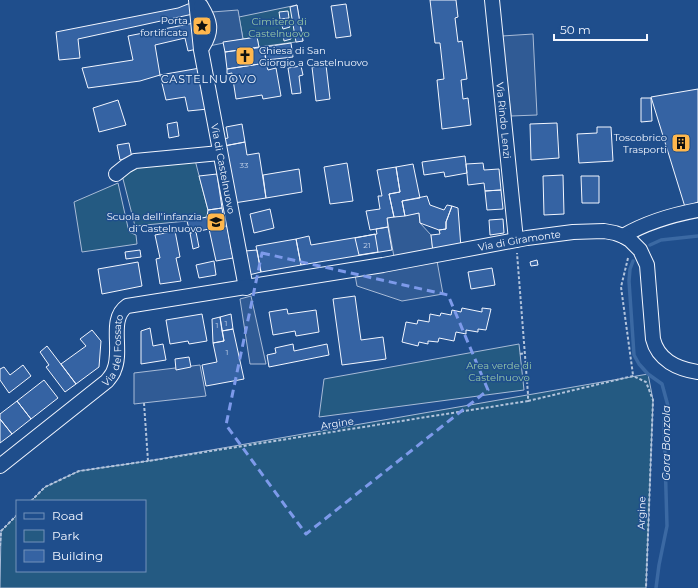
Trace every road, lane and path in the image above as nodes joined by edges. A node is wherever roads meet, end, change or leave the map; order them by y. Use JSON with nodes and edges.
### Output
{"nodes":[{"id":1,"x":197,"y":0,"type":"edge"},
{"id":2,"x":492,"y":0,"type":"edge"},
{"id":3,"x":220,"y":153,"type":"junction"},
{"id":4,"x":116,"y":174,"type":"dead end"},
{"id":5,"x":698,"y":210,"type":"edge"},
{"id":6,"x":623,"y":236,"type":"junction"},
{"id":7,"x":516,"y":240,"type":"junction"},
{"id":8,"x":629,"y":256,"type":"dead end"},
{"id":9,"x":246,"y":288,"type":"junction"},
{"id":10,"x":525,"y":353,"type":"junction"},
{"id":11,"x":520,"y":354,"type":"dead end"},
{"id":12,"x":698,"y":372,"type":"edge"},
{"id":13,"x":632,"y":376,"type":"junction"},
{"id":14,"x":528,"y":401,"type":"junction"},
{"id":15,"x":144,"y":403,"type":"dead end"},
{"id":16,"x":148,"y":461,"type":"junction"},
{"id":17,"x":0,"y":466,"type":"edge"},
{"id":18,"x":32,"y":500,"type":"edge"},
{"id":19,"x":16,"y":516,"type":"edge"},
{"id":20,"x":0,"y":546,"type":"edge"},
{"id":21,"x":646,"y":588,"type":"edge"}],
"edges":[{"from":1,"to":3,"type":"street","name":"Via di Castelnuovo"},
{"from":2,"to":7,"type":"street","name":"Via Rindo Lenzi"},
{"from":3,"to":4,"type":"street"},
{"from":3,"to":9,"type":"street","name":"Via di Castelnuovo"},
{"from":5,"to":6,"type":"street"},
{"from":6,"to":7,"type":"street","name":"Via di Giramonte"},
{"from":6,"to":12,"type":"street","name":"Via di Giramonte"},
{"from":7,"to":9,"type":"street","name":"Via di Giramonte"},
{"from":7,"to":10,"type":"path"},
{"from":8,"to":13,"type":"path"},
{"from":9,"to":17,"type":"street","name":"Via del Fossato"},
{"from":10,"to":11,"type":"path"},
{"from":10,"to":14,"type":"path"},
{"from":13,"to":14,"type":"path","name":"Argine"},
{"from":13,"to":21,"type":"path","name":"Argine"},
{"from":14,"to":16,"type":"path","name":"Argine"},
{"from":15,"to":16,"type":"path"},
{"from":16,"to":18,"type":"path","name":"Argine"},
{"from":19,"to":20,"type":"path"}]}
